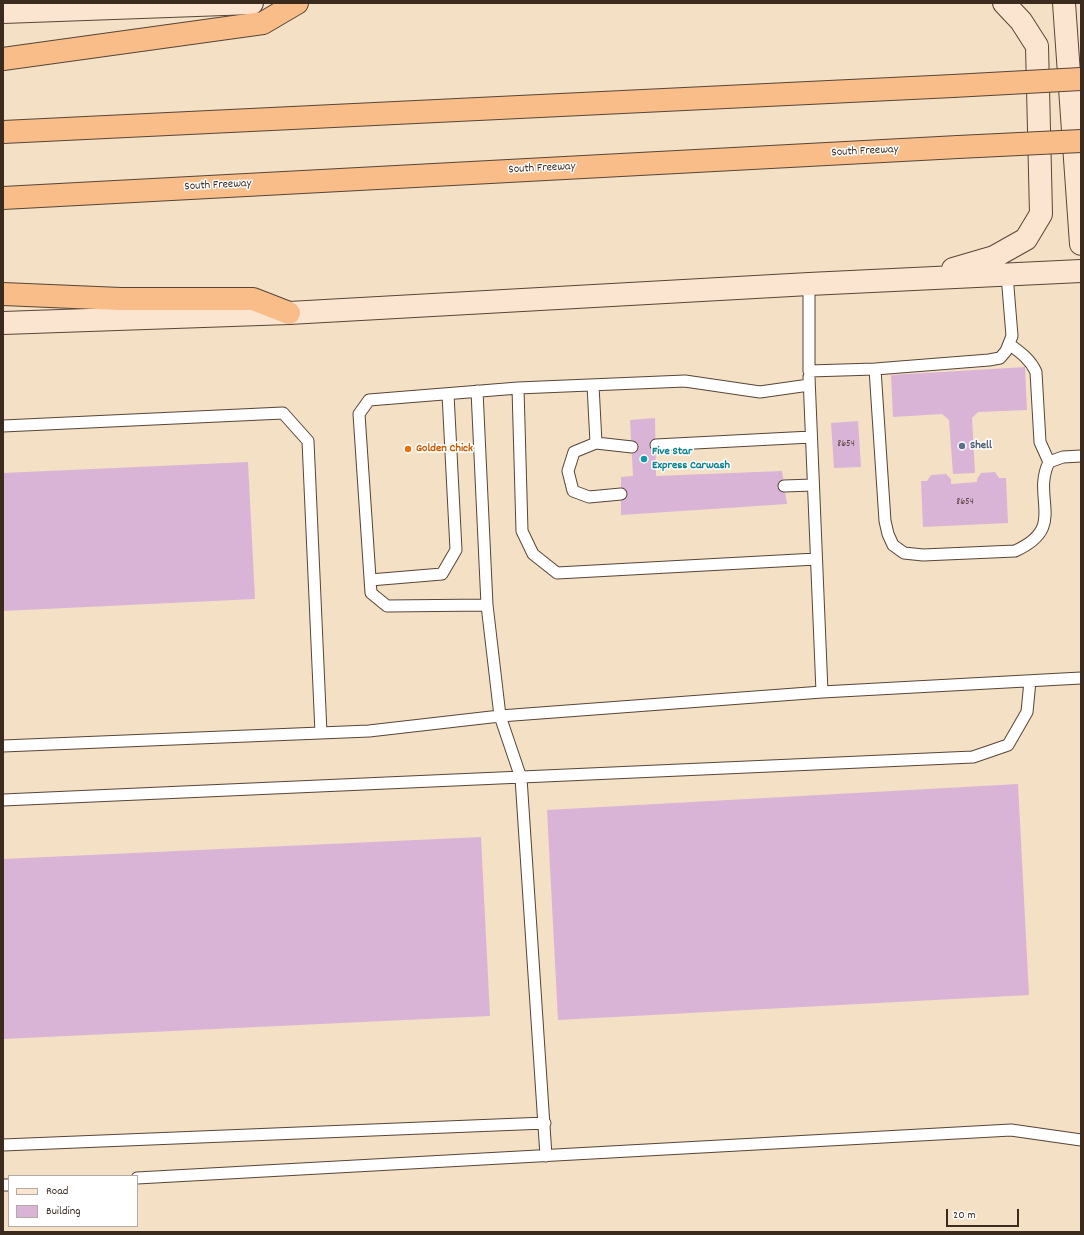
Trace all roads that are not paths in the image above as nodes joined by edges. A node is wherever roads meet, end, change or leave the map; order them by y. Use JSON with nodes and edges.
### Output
{"nodes":[{"id":1,"x":252,"y":3,"type":"edge"},
{"id":2,"x":297,"y":3,"type":"edge"},
{"id":3,"x":1004,"y":3,"type":"edge"},
{"id":4,"x":1064,"y":3,"type":"edge"},
{"id":5,"x":3,"y":12,"type":"edge"},
{"id":6,"x":3,"y":59,"type":"edge"},
{"id":7,"x":1081,"y":79,"type":"edge"},
{"id":8,"x":3,"y":132,"type":"edge"},
{"id":9,"x":1081,"y":142,"type":"edge"},
{"id":10,"x":3,"y":198,"type":"edge"},
{"id":11,"x":1081,"y":244,"type":"edge"},
{"id":12,"x":1081,"y":271,"type":"edge"},
{"id":13,"x":1007,"y":275,"type":"junction"},
{"id":14,"x":919,"y":279,"type":"junction"},
{"id":15,"x":809,"y":284,"type":"junction"},
{"id":16,"x":3,"y":294,"type":"edge"},
{"id":17,"x":290,"y":313,"type":"junction"},
{"id":18,"x":3,"y":322,"type":"edge"},
{"id":19,"x":1009,"y":344,"type":"junction"},
{"id":20,"x":875,"y":369,"type":"junction"},
{"id":21,"x":809,"y":371,"type":"junction"},
{"id":22,"x":593,"y":385,"type":"junction"},
{"id":23,"x":809,"y":385,"type":"junction"},
{"id":24,"x":518,"y":388,"type":"junction"},
{"id":25,"x":477,"y":391,"type":"junction"},
{"id":26,"x":448,"y":394,"type":"junction"},
{"id":27,"x":3,"y":426,"type":"edge"},
{"id":28,"x":811,"y":437,"type":"junction"},
{"id":29,"x":596,"y":443,"type":"junction"},
{"id":30,"x":656,"y":445,"type":"dead end"},
{"id":31,"x":632,"y":447,"type":"dead end"},
{"id":32,"x":1081,"y":456,"type":"edge"},
{"id":33,"x":1049,"y":462,"type":"junction"},
{"id":34,"x":813,"y":485,"type":"junction"},
{"id":35,"x":784,"y":486,"type":"dead end"},
{"id":36,"x":621,"y":494,"type":"dead end"},
{"id":37,"x":816,"y":559,"type":"junction"},
{"id":38,"x":370,"y":580,"type":"junction"},
{"id":39,"x":487,"y":605,"type":"junction"},
{"id":40,"x":1081,"y":678,"type":"edge"},
{"id":41,"x":1030,"y":681,"type":"junction"},
{"id":42,"x":822,"y":692,"type":"junction"},
{"id":43,"x":500,"y":716,"type":"junction"},
{"id":44,"x":321,"y":733,"type":"junction"},
{"id":45,"x":3,"y":746,"type":"edge"},
{"id":46,"x":521,"y":778,"type":"junction"},
{"id":47,"x":3,"y":800,"type":"edge"},
{"id":48,"x":545,"y":1123,"type":"junction"},
{"id":49,"x":1081,"y":1140,"type":"edge"},
{"id":50,"x":3,"y":1145,"type":"edge"},
{"id":51,"x":546,"y":1156,"type":"junction"},
{"id":52,"x":138,"y":1178,"type":"edge"}],
"edges":[{"from":1,"to":5,"type":"main road"},
{"from":2,"to":6,"type":"highway"},
{"from":3,"to":14,"type":"main road"},
{"from":4,"to":11,"type":"main road"},
{"from":7,"to":8,"type":"highway","bridge":true},
{"from":9,"to":10,"type":"highway","name":"South Freeway","bridge":true},
{"from":12,"to":13,"type":"main road"},
{"from":13,"to":14,"type":"main road"},
{"from":13,"to":19,"type":"lane"},
{"from":14,"to":15,"type":"main road"},
{"from":15,"to":17,"type":"main road"},
{"from":15,"to":21,"type":"lane"},
{"from":16,"to":17,"type":"highway"},
{"from":17,"to":18,"type":"main road"},
{"from":19,"to":20,"type":"lane"},
{"from":19,"to":33,"type":"lane"},
{"from":20,"to":21,"type":"lane"},
{"from":20,"to":33,"type":"lane"},
{"from":21,"to":23,"type":"lane"},
{"from":22,"to":23,"type":"lane"},
{"from":22,"to":24,"type":"lane"},
{"from":22,"to":29,"type":"lane"},
{"from":23,"to":28,"type":"lane"},
{"from":24,"to":25,"type":"lane"},
{"from":24,"to":37,"type":"lane"},
{"from":25,"to":26,"type":"lane"},
{"from":25,"to":39,"type":"lane"},
{"from":26,"to":38,"type":"lane"},
{"from":26,"to":38,"type":"lane"},
{"from":27,"to":44,"type":"lane"},
{"from":28,"to":30,"type":"lane"},
{"from":28,"to":34,"type":"lane"},
{"from":29,"to":31,"type":"lane"},
{"from":29,"to":36,"type":"lane"},
{"from":32,"to":33,"type":"lane"},
{"from":34,"to":35,"type":"lane"},
{"from":34,"to":37,"type":"lane"},
{"from":37,"to":42,"type":"lane"},
{"from":38,"to":39,"type":"lane"},
{"from":39,"to":43,"type":"lane"},
{"from":40,"to":41,"type":"lane"},
{"from":41,"to":42,"type":"lane"},
{"from":41,"to":46,"type":"lane"},
{"from":42,"to":43,"type":"lane"},
{"from":43,"to":44,"type":"lane"},
{"from":43,"to":46,"type":"lane"},
{"from":44,"to":45,"type":"lane"},
{"from":46,"to":47,"type":"lane"},
{"from":46,"to":48,"type":"lane"},
{"from":48,"to":50,"type":"lane"},
{"from":48,"to":51,"type":"lane"},
{"from":49,"to":51,"type":"lane"},
{"from":51,"to":52,"type":"lane"}]}
